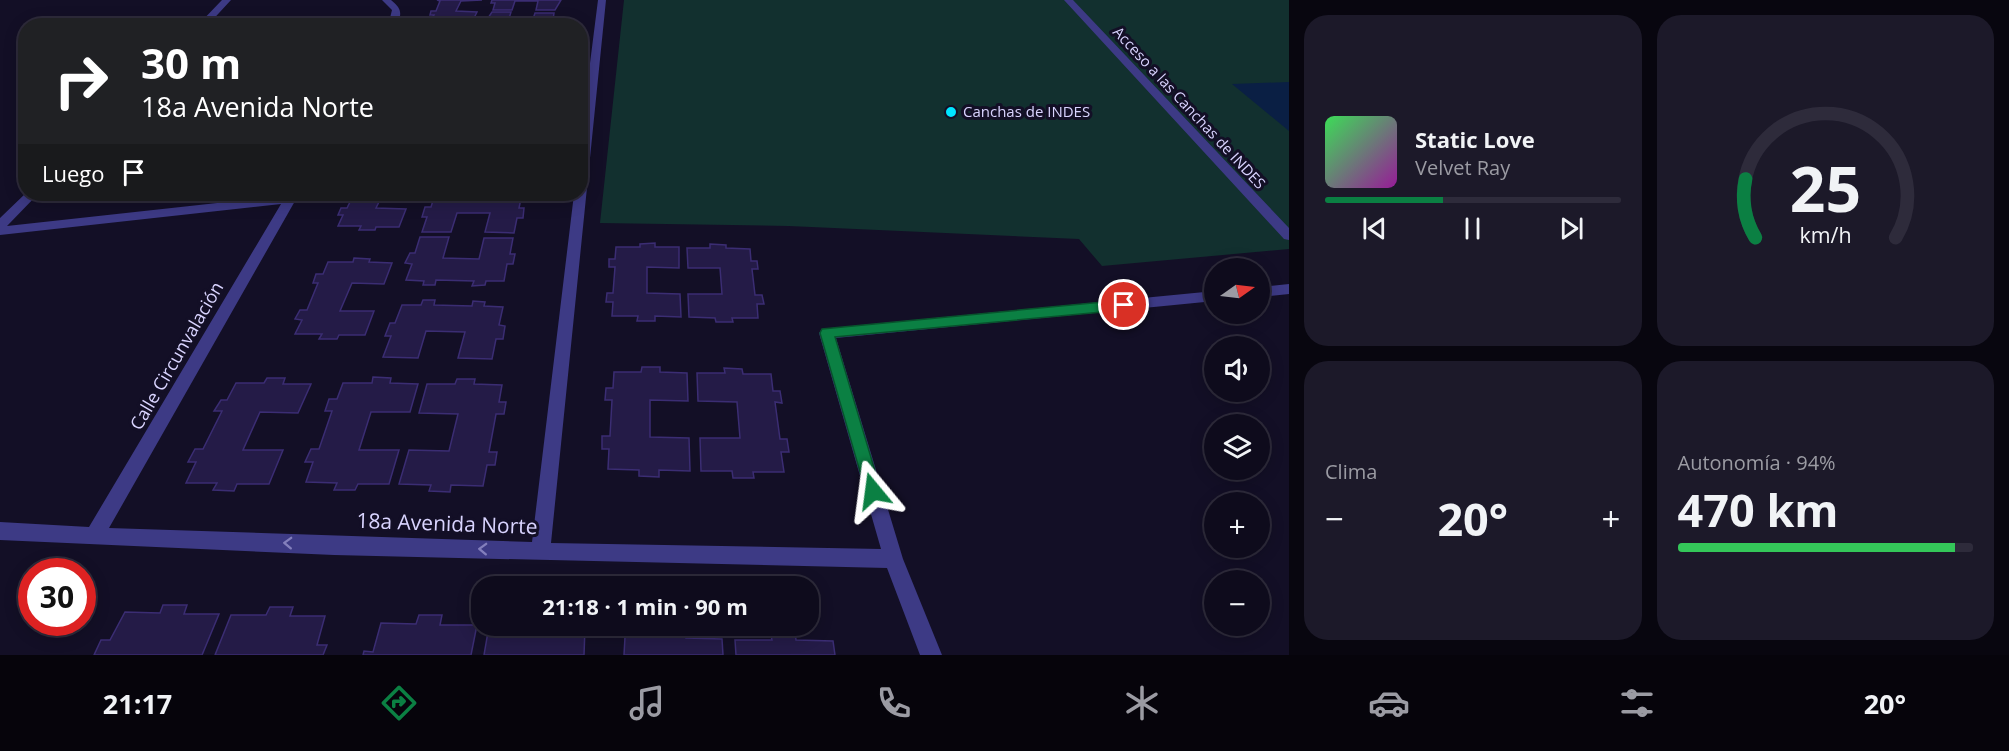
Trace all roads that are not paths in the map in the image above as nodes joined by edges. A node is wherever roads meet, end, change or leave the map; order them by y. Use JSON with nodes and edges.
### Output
{"nodes":[{"id":1,"x":227,"y":0,"type":"edge"},
{"id":2,"x":386,"y":0,"type":"edge"},
{"id":3,"x":602,"y":0,"type":"edge"},
{"id":4,"x":1068,"y":0,"type":"edge"},
{"id":5,"x":209,"y":18,"type":"edge"},
{"id":6,"x":395,"y":18,"type":"edge"},
{"id":7,"x":588,"y":126,"type":"edge"},
{"id":8,"x":25,"y":201,"type":"edge"},
{"id":9,"x":249,"y":201,"type":"edge"},
{"id":10,"x":288,"y":201,"type":"edge"},
{"id":11,"x":580,"y":201,"type":"edge"},
{"id":12,"x":0,"y":225,"type":"edge"},
{"id":13,"x":0,"y":231,"type":"edge"},
{"id":14,"x":1289,"y":236,"type":"edge"},
{"id":15,"x":1289,"y":289,"type":"edge"},
{"id":16,"x":1270,"y":291,"type":"edge"},
{"id":17,"x":1204,"y":297,"type":"edge"},
{"id":18,"x":0,"y":531,"type":"edge"},
{"id":19,"x":94,"y":537,"type":"junction"},
{"id":20,"x":541,"y":551,"type":"junction"},
{"id":21,"x":893,"y":559,"type":"junction"},
{"id":22,"x":931,"y":655,"type":"edge"}],
"edges":[{"from":1,"to":5,"type":"street"},
{"from":2,"to":6,"type":"street"},
{"from":3,"to":7,"type":"street"},
{"from":4,"to":14,"type":"street","name":"Acceso a las Canchas de INDES"},
{"from":8,"to":12,"type":"street"},
{"from":9,"to":13,"type":"street"},
{"from":10,"to":19,"type":"street","name":"Calle Circunvalación"},
{"from":11,"to":20,"type":"street"},
{"from":15,"to":16,"type":"street"},
{"from":17,"to":21,"type":"street"},
{"from":18,"to":19,"type":"street","name":"18a Avenida Norte"},
{"from":20,"to":19,"type":"street","name":"18a Avenida Norte","one_way":true},
{"from":20,"to":21,"type":"street","name":"18a Avenida Norte"},
{"from":21,"to":22,"type":"street"}]}
